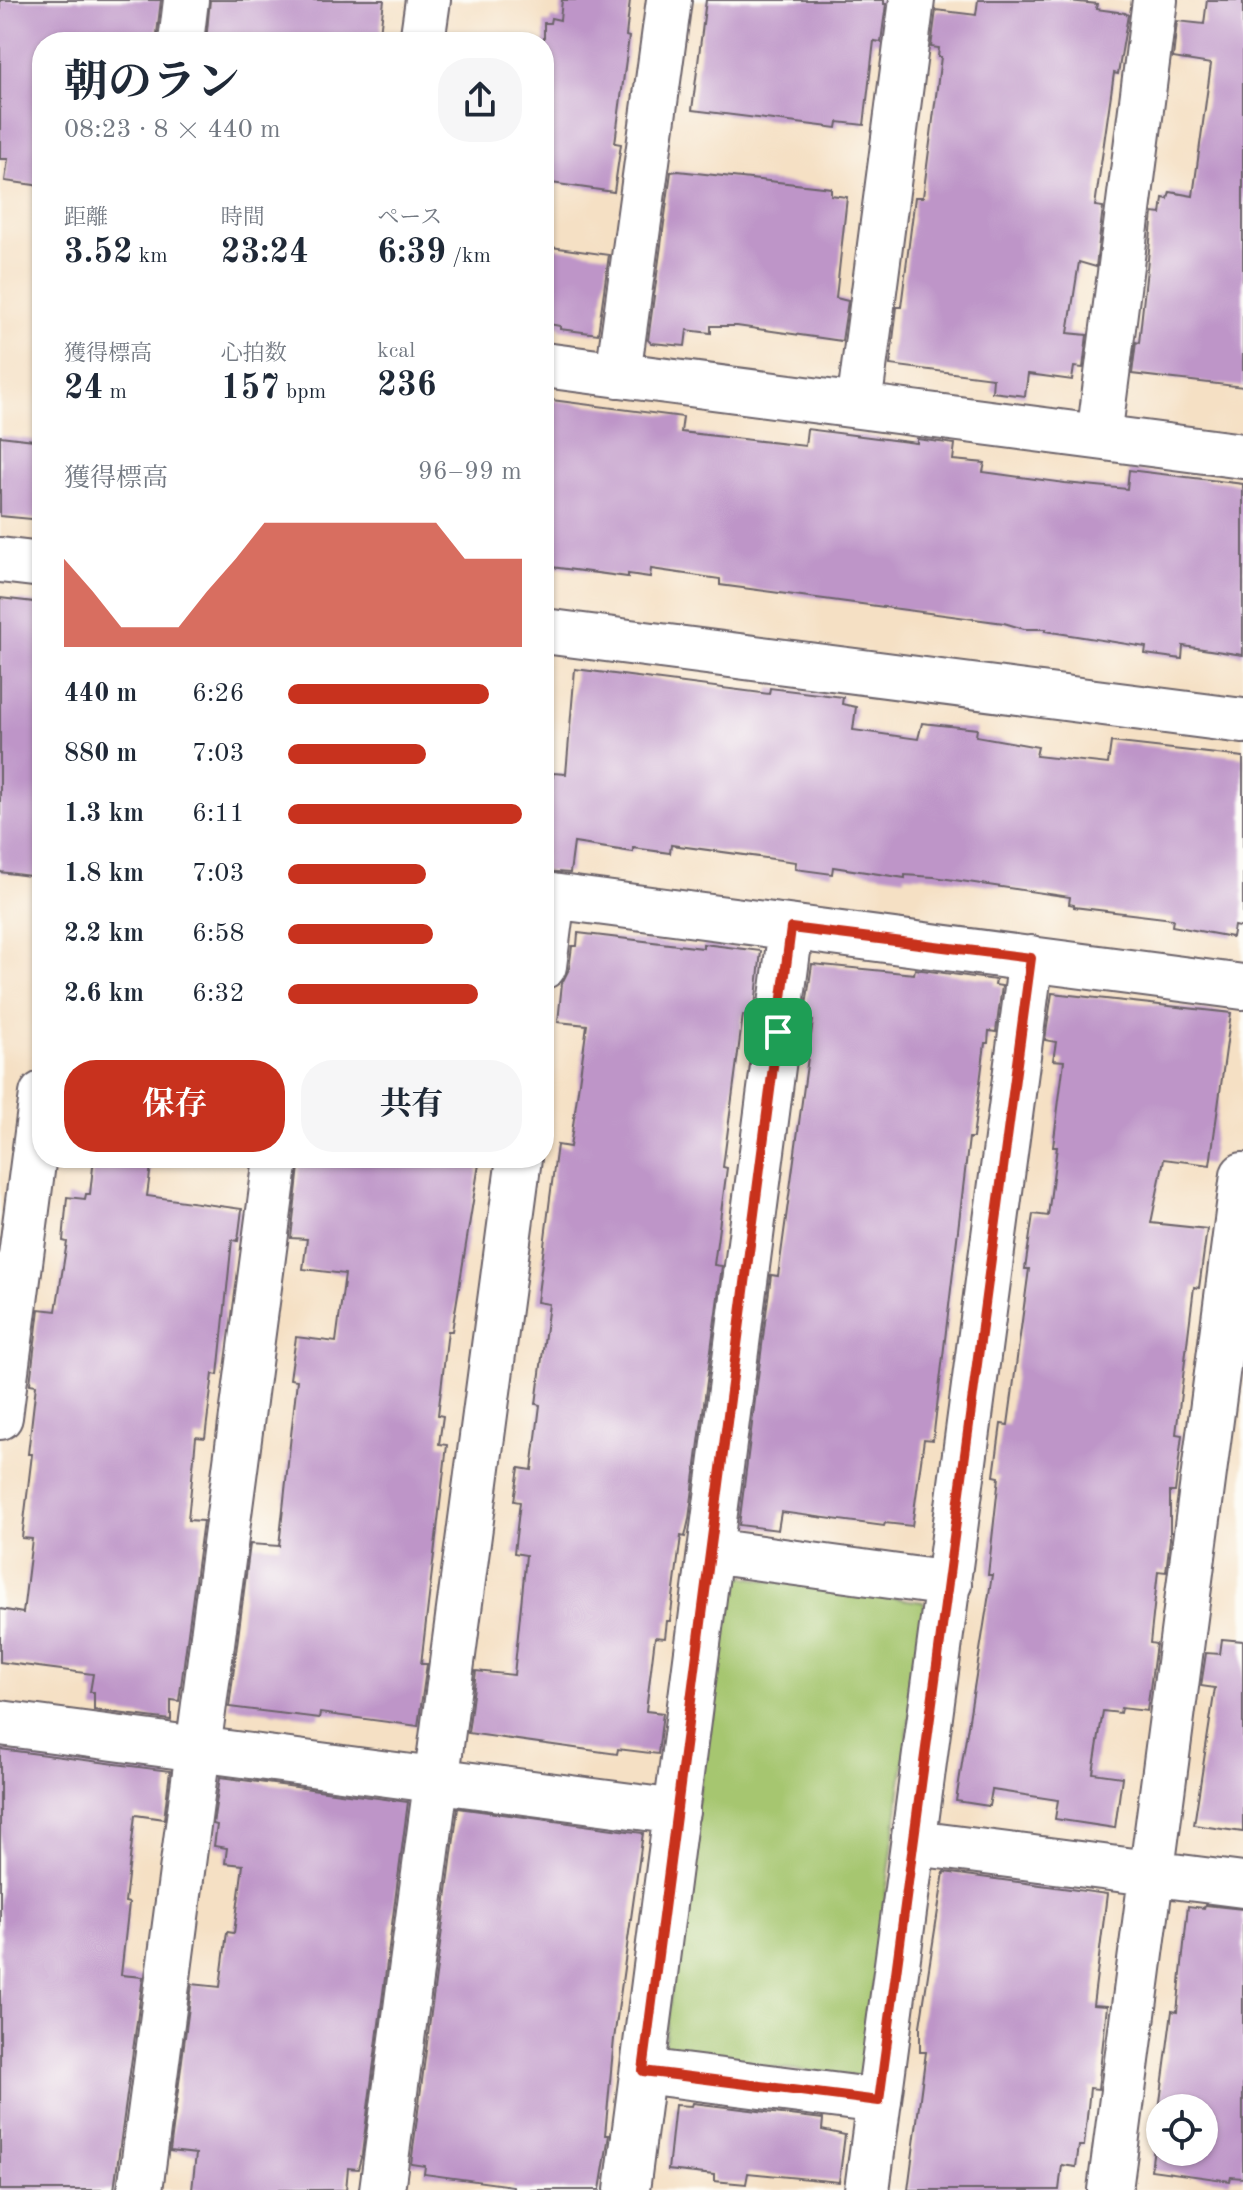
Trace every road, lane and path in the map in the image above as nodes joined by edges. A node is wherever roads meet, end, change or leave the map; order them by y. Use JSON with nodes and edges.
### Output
{"nodes":[{"id":1,"x":186,"y":0,"type":"edge"},
{"id":2,"x":428,"y":0,"type":"edge"},
{"id":3,"x":669,"y":0,"type":"edge"},
{"id":4,"x":912,"y":0,"type":"edge"},
{"id":5,"x":1155,"y":0,"type":"edge"},
{"id":6,"x":182,"y":32,"type":"edge"},
{"id":7,"x":423,"y":32,"type":"edge"},
{"id":8,"x":554,"y":366,"type":"edge"},
{"id":9,"x":618,"y":375,"type":"junction"},
{"id":10,"x":859,"y":406,"type":"junction"},
{"id":11,"x":1099,"y":437,"type":"junction"},
{"id":12,"x":1243,"y":456,"type":"edge"},
{"id":13,"x":0,"y":560,"type":"edge"},
{"id":14,"x":32,"y":564,"type":"edge"},
{"id":15,"x":554,"y":632,"type":"edge"},
{"id":16,"x":1243,"y":721,"type":"edge"},
{"id":17,"x":554,"y":896,"type":"edge"},
{"id":18,"x":791,"y":928,"type":"junction"},
{"id":19,"x":1031,"y":958,"type":"junction"},
{"id":20,"x":1243,"y":987,"type":"edge"},
{"id":21,"x":32,"y":1168,"type":"edge"},
{"id":22,"x":275,"y":1168,"type":"edge"},
{"id":23,"x":518,"y":1168,"type":"edge"},
{"id":24,"x":1243,"y":1175,"type":"edge"},
{"id":25,"x":0,"y":1417,"type":"edge"},
{"id":26,"x":710,"y":1551,"type":"junction"},
{"id":27,"x":949,"y":1584,"type":"junction"},
{"id":28,"x":0,"y":1723,"type":"edge"},
{"id":29,"x":198,"y":1749,"type":"junction"},
{"id":30,"x":436,"y":1781,"type":"junction"},
{"id":31,"x":677,"y":1812,"type":"junction"},
{"id":32,"x":915,"y":1843,"type":"junction"},
{"id":33,"x":1152,"y":1873,"type":"junction"},
{"id":34,"x":1243,"y":1885,"type":"edge"},
{"id":35,"x":643,"y":2071,"type":"junction"},
{"id":36,"x":879,"y":2101,"type":"junction"},
{"id":37,"x":140,"y":2190,"type":"edge"},
{"id":38,"x":382,"y":2190,"type":"edge"},
{"id":39,"x":627,"y":2190,"type":"edge"},
{"id":40,"x":867,"y":2190,"type":"edge"},
{"id":41,"x":1110,"y":2190,"type":"edge"}],
"edges":[{"from":1,"to":6,"type":"street"},
{"from":2,"to":7,"type":"street"},
{"from":3,"to":9,"type":"street"},
{"from":4,"to":10,"type":"street"},
{"from":5,"to":11,"type":"street"},
{"from":8,"to":9,"type":"street"},
{"from":9,"to":10,"type":"street"},
{"from":10,"to":11,"type":"street"},
{"from":11,"to":12,"type":"street"},
{"from":13,"to":14,"type":"street"},
{"from":15,"to":16,"type":"street"},
{"from":17,"to":18,"type":"street"},
{"from":18,"to":19,"type":"street"},
{"from":18,"to":26,"type":"street"},
{"from":19,"to":20,"type":"street"},
{"from":19,"to":27,"type":"street"},
{"from":21,"to":25,"type":"street"},
{"from":22,"to":29,"type":"street"},
{"from":23,"to":30,"type":"street"},
{"from":24,"to":33,"type":"street"},
{"from":26,"to":27,"type":"street"},
{"from":26,"to":31,"type":"street"},
{"from":27,"to":32,"type":"street"},
{"from":28,"to":29,"type":"street"},
{"from":29,"to":30,"type":"street"},
{"from":29,"to":37,"type":"street"},
{"from":30,"to":31,"type":"street"},
{"from":30,"to":38,"type":"street"},
{"from":31,"to":35,"type":"street"},
{"from":32,"to":33,"type":"street"},
{"from":32,"to":36,"type":"street"},
{"from":33,"to":34,"type":"street"},
{"from":33,"to":41,"type":"street"},
{"from":35,"to":36,"type":"street"},
{"from":35,"to":39,"type":"street"},
{"from":36,"to":40,"type":"street"}]}
